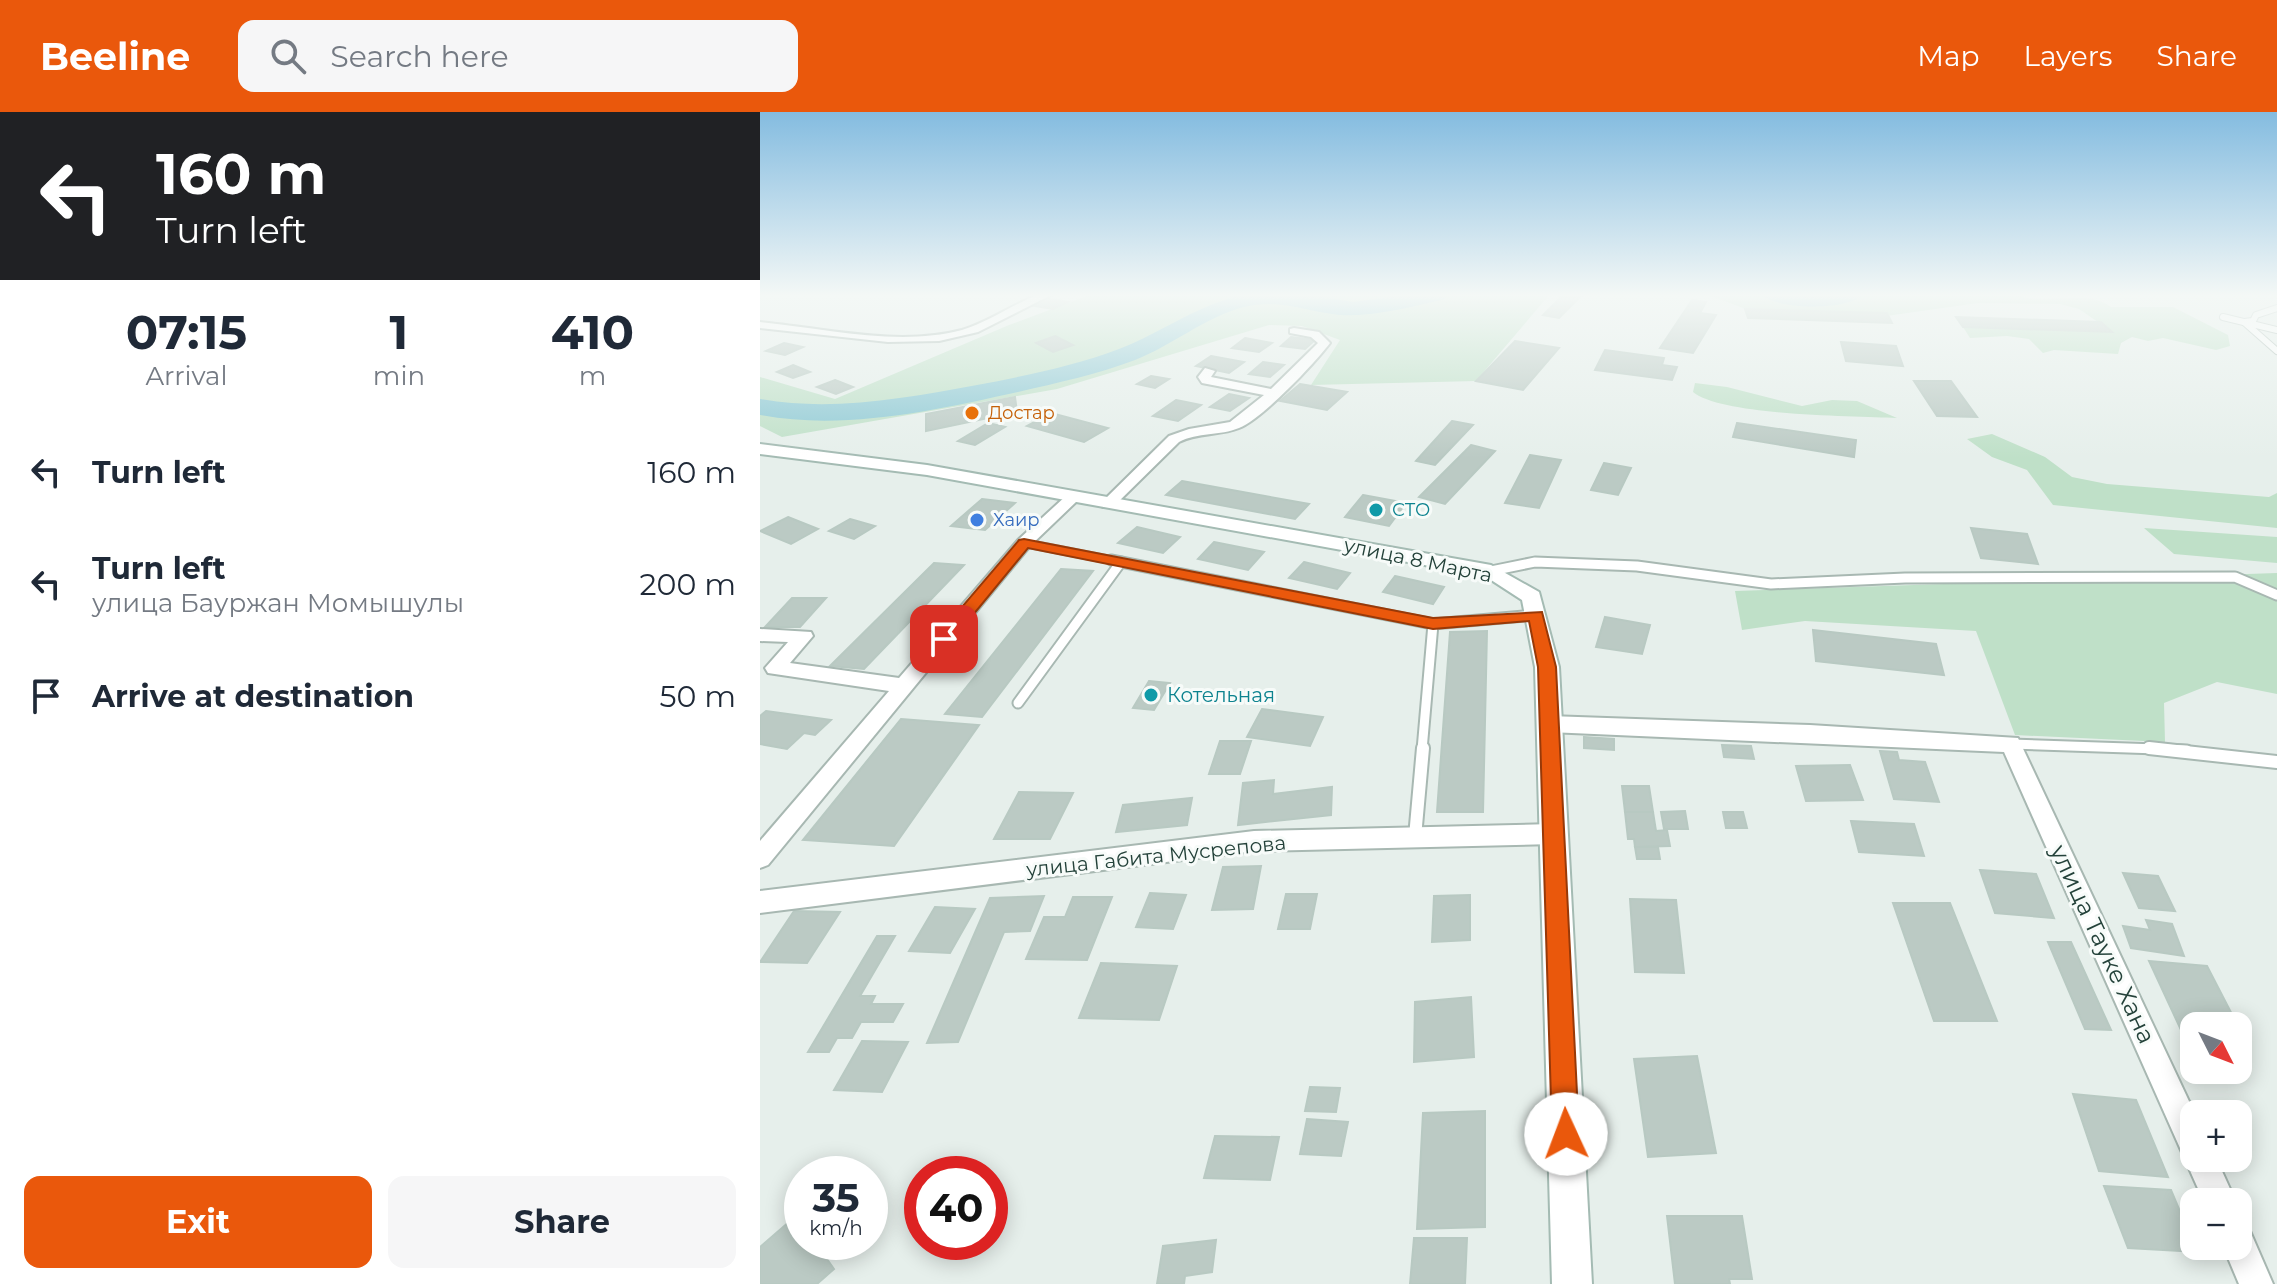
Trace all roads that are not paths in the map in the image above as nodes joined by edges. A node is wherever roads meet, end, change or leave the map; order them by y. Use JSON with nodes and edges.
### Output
{"nodes":[{"id":1,"x":1318,"y":349,"type":"edge"},
{"id":2,"x":1209,"y":371,"type":"dead end"},
{"id":3,"x":1271,"y":393,"type":"junction"},
{"id":4,"x":760,"y":449,"type":"edge"},
{"id":5,"x":1072,"y":498,"type":"junction"},
{"id":6,"x":1108,"y":504,"type":"junction"},
{"id":7,"x":1024,"y":543,"type":"junction"},
{"id":8,"x":1121,"y":562,"type":"junction"},
{"id":9,"x":1491,"y":571,"type":"junction"},
{"id":10,"x":2277,"y":595,"type":"edge"},
{"id":11,"x":1536,"y":615,"type":"junction"},
{"id":12,"x":1433,"y":624,"type":"junction"},
{"id":13,"x":760,"y":635,"type":"edge"},
{"id":14,"x":904,"y":686,"type":"junction"},
{"id":15,"x":1018,"y":703,"type":"dead end"},
{"id":16,"x":1549,"y":724,"type":"junction"},
{"id":17,"x":2011,"y":744,"type":"junction"},
{"id":18,"x":2277,"y":762,"type":"edge"},
{"id":19,"x":1554,"y":834,"type":"junction"},
{"id":20,"x":1415,"y":837,"type":"junction"},
{"id":21,"x":760,"y":858,"type":"edge"},
{"id":22,"x":760,"y":902,"type":"edge"},
{"id":23,"x":2180,"y":1114,"type":"edge"},
{"id":24,"x":2245,"y":1260,"type":"edge"},
{"id":25,"x":1572,"y":1284,"type":"edge"},
{"id":26,"x":2256,"y":1284,"type":"edge"}],
"edges":[{"from":1,"to":3,"type":"street"},
{"from":2,"to":3,"type":"street"},
{"from":3,"to":6,"type":"street"},
{"from":4,"to":5,"type":"street","name":"улица 8 Марта"},
{"from":5,"to":6,"type":"street","name":"улица 8 Марта"},
{"from":5,"to":7,"type":"street"},
{"from":6,"to":9,"type":"street","name":"улица 8 Марта"},
{"from":7,"to":8,"type":"lane"},
{"from":7,"to":14,"type":"street"},
{"from":8,"to":12,"type":"lane"},
{"from":8,"to":15,"type":"lane"},
{"from":9,"to":10,"type":"lane"},
{"from":9,"to":11,"type":"street","name":"улица 8 Марта"},
{"from":11,"to":12,"type":"lane"},
{"from":11,"to":16,"type":"street","name":"улица 8 Марта"},
{"from":12,"to":20,"type":"lane"},
{"from":13,"to":14,"type":"street"},
{"from":14,"to":21,"type":"street"},
{"from":16,"to":17,"type":"street"},
{"from":16,"to":19,"type":"street","name":"улица 8 Марта"},
{"from":17,"to":18,"type":"lane"},
{"from":17,"to":23,"type":"street","name":"улица Тауке Хана"},
{"from":19,"to":20,"type":"street","name":"улица Габита Мусрепова"},
{"from":19,"to":25,"type":"street","name":"улица 8 Марта"},
{"from":20,"to":22,"type":"street","name":"улица Габита Мусрепова"},
{"from":24,"to":26,"type":"street"}]}
